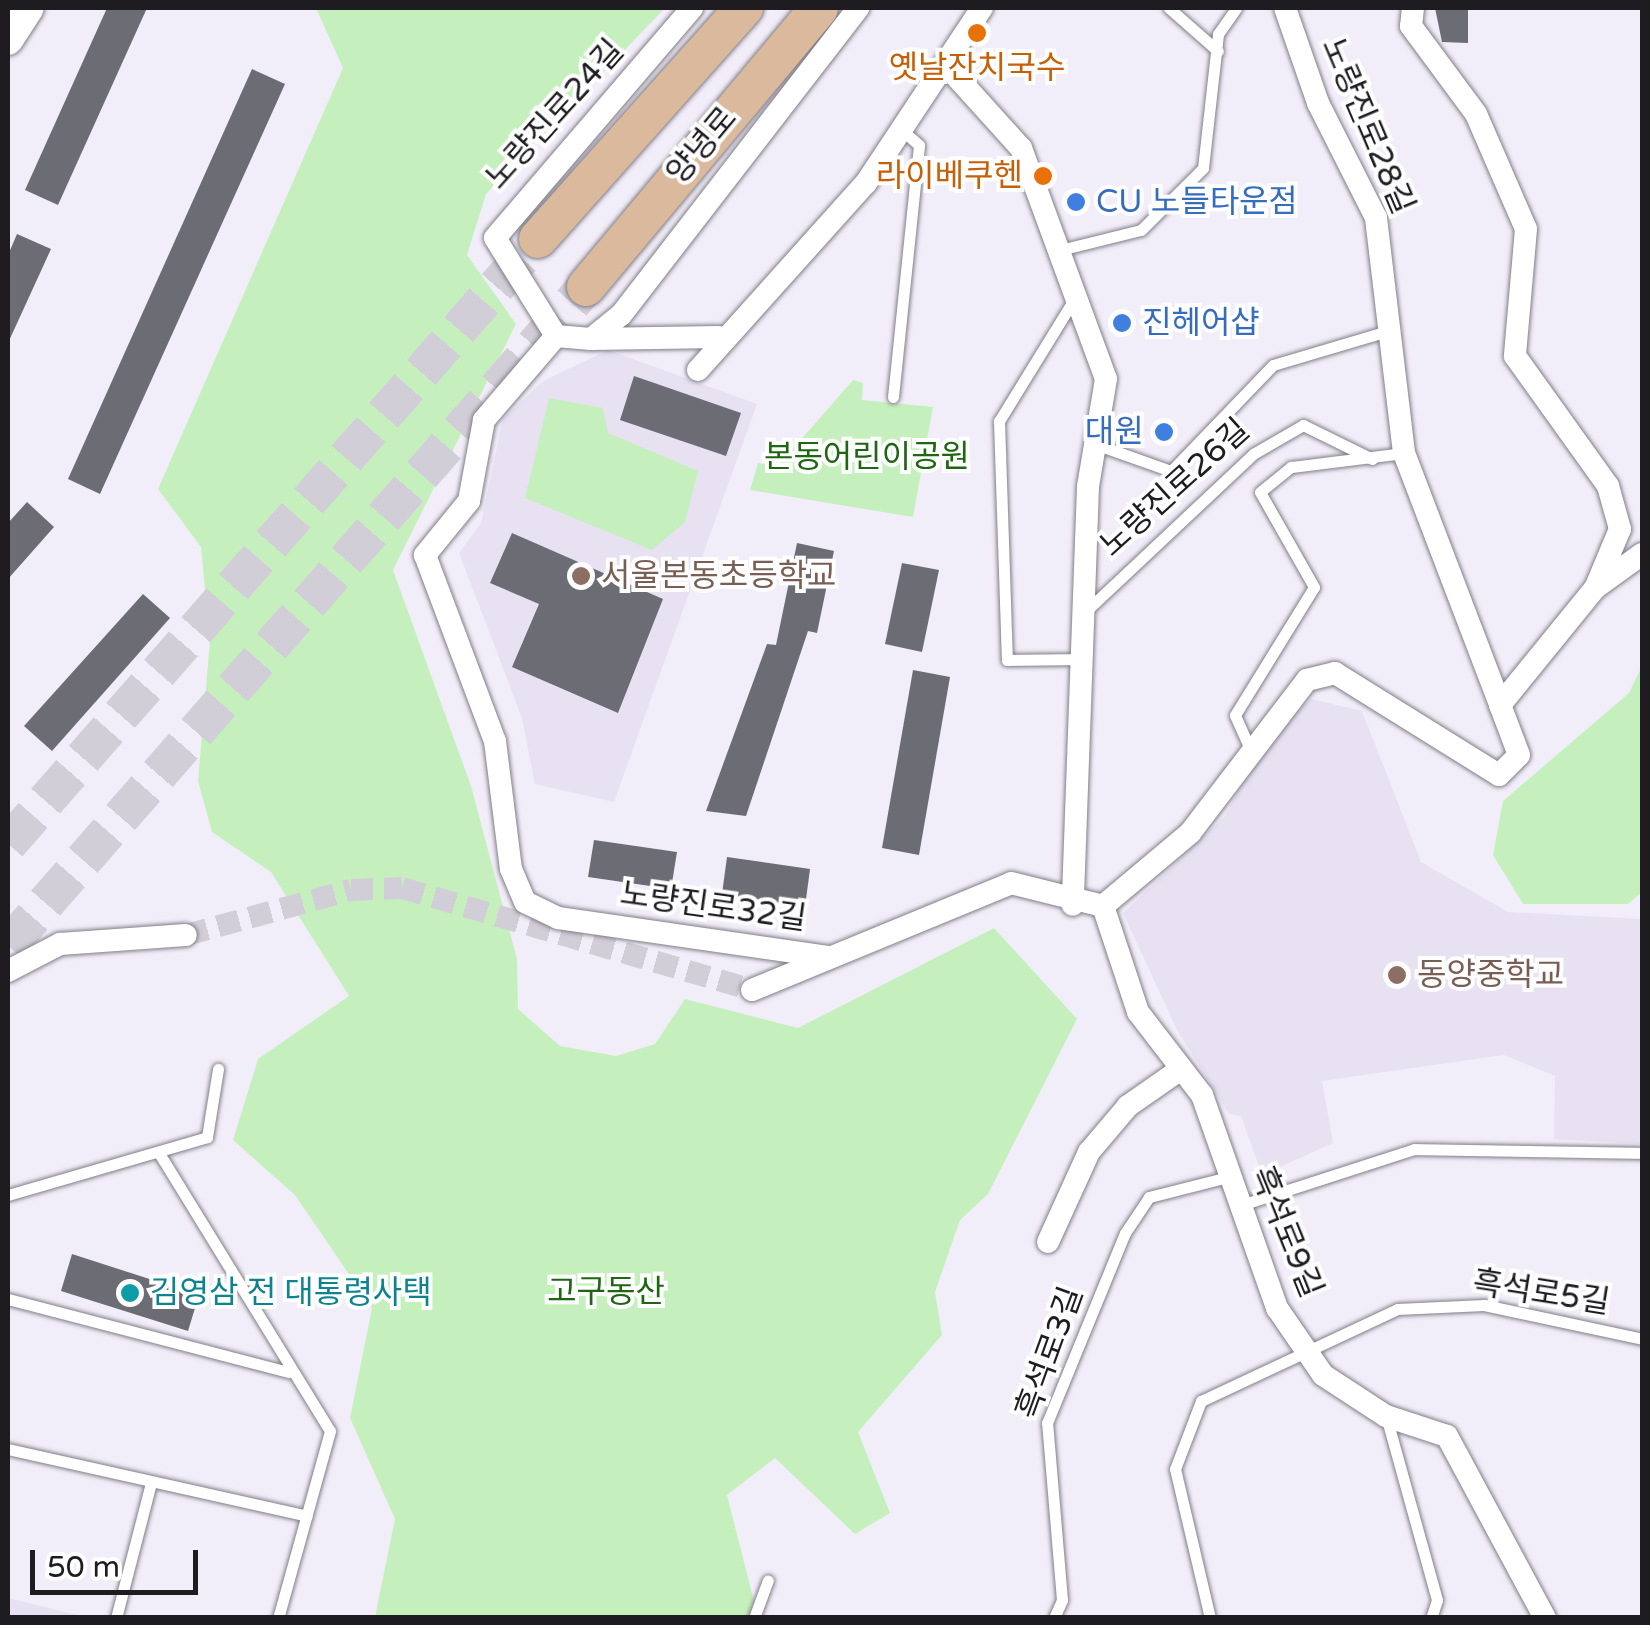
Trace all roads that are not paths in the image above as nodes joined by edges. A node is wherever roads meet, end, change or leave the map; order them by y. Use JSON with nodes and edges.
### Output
{"nodes":[{"id":1,"x":29,"y":8,"type":"edge"},
{"id":2,"x":692,"y":8,"type":"edge"},
{"id":3,"x":744,"y":8,"type":"edge"},
{"id":4,"x":820,"y":8,"type":"edge"},
{"id":5,"x":858,"y":8,"type":"edge"},
{"id":6,"x":982,"y":8,"type":"edge"},
{"id":7,"x":1169,"y":8,"type":"edge"},
{"id":8,"x":1236,"y":8,"type":"edge"},
{"id":9,"x":1285,"y":8,"type":"edge"},
{"id":10,"x":1413,"y":8,"type":"edge"},
{"id":11,"x":8,"y":40,"type":"edge"},
{"id":12,"x":1218,"y":51,"type":"junction"},
{"id":13,"x":945,"y":64,"type":"junction"},
{"id":14,"x":902,"y":130,"type":"junction"},
{"id":15,"x":538,"y":240,"type":"tunnel mouth"},
{"id":16,"x":1064,"y":249,"type":"junction"},
{"id":17,"x":586,"y":286,"type":"tunnel mouth"},
{"id":18,"x":1078,"y":292,"type":"junction"},
{"id":19,"x":1392,"y":330,"type":"junction"},
{"id":20,"x":556,"y":336,"type":"junction"},
{"id":21,"x":718,"y":337,"type":"junction"},
{"id":22,"x":591,"y":339,"type":"junction"},
{"id":23,"x":698,"y":370,"type":"dead end"},
{"id":24,"x":893,"y":397,"type":"dead end"},
{"id":25,"x":1095,"y":444,"type":"junction"},
{"id":26,"x":1404,"y":453,"type":"junction"},
{"id":27,"x":1372,"y":458,"type":"junction"},
{"id":28,"x":1642,"y":554,"type":"edge"},
{"id":29,"x":1595,"y":588,"type":"junction"},
{"id":30,"x":1081,"y":616,"type":"junction"},
{"id":31,"x":1079,"y":659,"type":"junction"},
{"id":32,"x":1500,"y":705,"type":"junction"},
{"id":33,"x":1250,"y":749,"type":"junction"},
{"id":34,"x":1073,"y":906,"type":"junction"},
{"id":35,"x":1103,"y":906,"type":"junction"},
{"id":36,"x":186,"y":935,"type":"tunnel mouth"},
{"id":37,"x":832,"y":957,"type":"junction"},
{"id":38,"x":8,"y":971,"type":"edge"},
{"id":39,"x":752,"y":990,"type":"tunnel mouth"},
{"id":40,"x":218,"y":1068,"type":"dead end"},
{"id":41,"x":1182,"y":1068,"type":"junction"},
{"id":42,"x":159,"y":1153,"type":"junction"},
{"id":43,"x":1642,"y":1154,"type":"edge"},
{"id":44,"x":1228,"y":1177,"type":"junction"},
{"id":45,"x":8,"y":1195,"type":"edge"},
{"id":46,"x":1240,"y":1205,"type":"junction"},
{"id":47,"x":1048,"y":1242,"type":"dead end"},
{"id":48,"x":8,"y":1299,"type":"edge"},
{"id":49,"x":1642,"y":1339,"type":"edge"},
{"id":50,"x":1309,"y":1354,"type":"junction"},
{"id":51,"x":290,"y":1372,"type":"junction"},
{"id":52,"x":1386,"y":1416,"type":"junction"},
{"id":53,"x":8,"y":1448,"type":"edge"},
{"id":54,"x":151,"y":1483,"type":"junction"},
{"id":55,"x":308,"y":1516,"type":"junction"},
{"id":56,"x":768,"y":1580,"type":"dead end"},
{"id":57,"x":116,"y":1618,"type":"edge"},
{"id":58,"x":278,"y":1618,"type":"edge"},
{"id":59,"x":754,"y":1618,"type":"edge"},
{"id":60,"x":1054,"y":1618,"type":"edge"},
{"id":61,"x":1210,"y":1618,"type":"edge"},
{"id":62,"x":1431,"y":1618,"type":"edge"},
{"id":63,"x":1545,"y":1618,"type":"edge"}],
"edges":[{"from":1,"to":11,"type":"street"},
{"from":2,"to":20,"type":"street","name":"노량진로24길"},
{"from":3,"to":15,"type":"main road","name":"양녕로"},
{"from":4,"to":17,"type":"main road","name":"양녕로"},
{"from":5,"to":22,"type":"street"},
{"from":6,"to":13,"type":"street"},
{"from":7,"to":12,"type":"lane"},
{"from":8,"to":12,"type":"lane"},
{"from":9,"to":19,"type":"street","name":"노량진로28길"},
{"from":10,"to":29,"type":"street"},
{"from":12,"to":16,"type":"lane"},
{"from":13,"to":14,"type":"street"},
{"from":13,"to":16,"type":"street","name":"노량진로26길"},
{"from":14,"to":21,"type":"street"},
{"from":14,"to":24,"type":"lane"},
{"from":16,"to":18,"type":"street","name":"노량진로26길"},
{"from":18,"to":25,"type":"street","name":"노량진로26길"},
{"from":18,"to":31,"type":"lane"},
{"from":19,"to":25,"type":"lane"},
{"from":19,"to":26,"type":"street","name":"노량진로28길"},
{"from":20,"to":22,"type":"street"},
{"from":20,"to":37,"type":"street","name":"노량진로32길"},
{"from":21,"to":22,"type":"street"},
{"from":21,"to":23,"type":"street"},
{"from":25,"to":30,"type":"street","name":"노량진로26길"},
{"from":26,"to":27,"type":"lane"},
{"from":26,"to":32,"type":"street","name":"노량진로28길"},
{"from":27,"to":30,"type":"lane","name":"노량진로26길"},
{"from":27,"to":33,"type":"lane"},
{"from":28,"to":29,"type":"street"},
{"from":29,"to":32,"type":"street"},
{"from":30,"to":31,"type":"street","name":"노량진로26길"},
{"from":31,"to":34,"type":"street","name":"노량진로26길"},
{"from":32,"to":33,"type":"street"},
{"from":33,"to":35,"type":"street"},
{"from":34,"to":35,"type":"street","name":"노량진로32길"},
{"from":34,"to":37,"type":"street","name":"노량진로32길"},
{"from":35,"to":41,"type":"street","name":"흑석로9길"},
{"from":36,"to":38,"type":"street"},
{"from":37,"to":39,"type":"street"},
{"from":40,"to":42,"type":"lane"},
{"from":41,"to":44,"type":"street","name":"흑석로9길"},
{"from":41,"to":47,"type":"street"},
{"from":42,"to":45,"type":"lane"},
{"from":42,"to":51,"type":"lane"},
{"from":43,"to":46,"type":"lane"},
{"from":44,"to":46,"type":"street","name":"흑석로9길"},
{"from":44,"to":60,"type":"lane","name":"흑석로3길"},
{"from":46,"to":50,"type":"street","name":"흑석로9길"},
{"from":48,"to":51,"type":"lane"},
{"from":49,"to":50,"type":"lane","name":"흑석로5길"},
{"from":50,"to":52,"type":"street","name":"흑석로9길"},
{"from":50,"to":61,"type":"lane","name":"흑석로5길"},
{"from":51,"to":55,"type":"lane"},
{"from":52,"to":62,"type":"lane"},
{"from":52,"to":63,"type":"street","name":"흑석로9길"},
{"from":53,"to":54,"type":"lane"},
{"from":54,"to":55,"type":"lane"},
{"from":54,"to":57,"type":"lane"},
{"from":55,"to":58,"type":"lane"},
{"from":56,"to":59,"type":"lane"}]}
